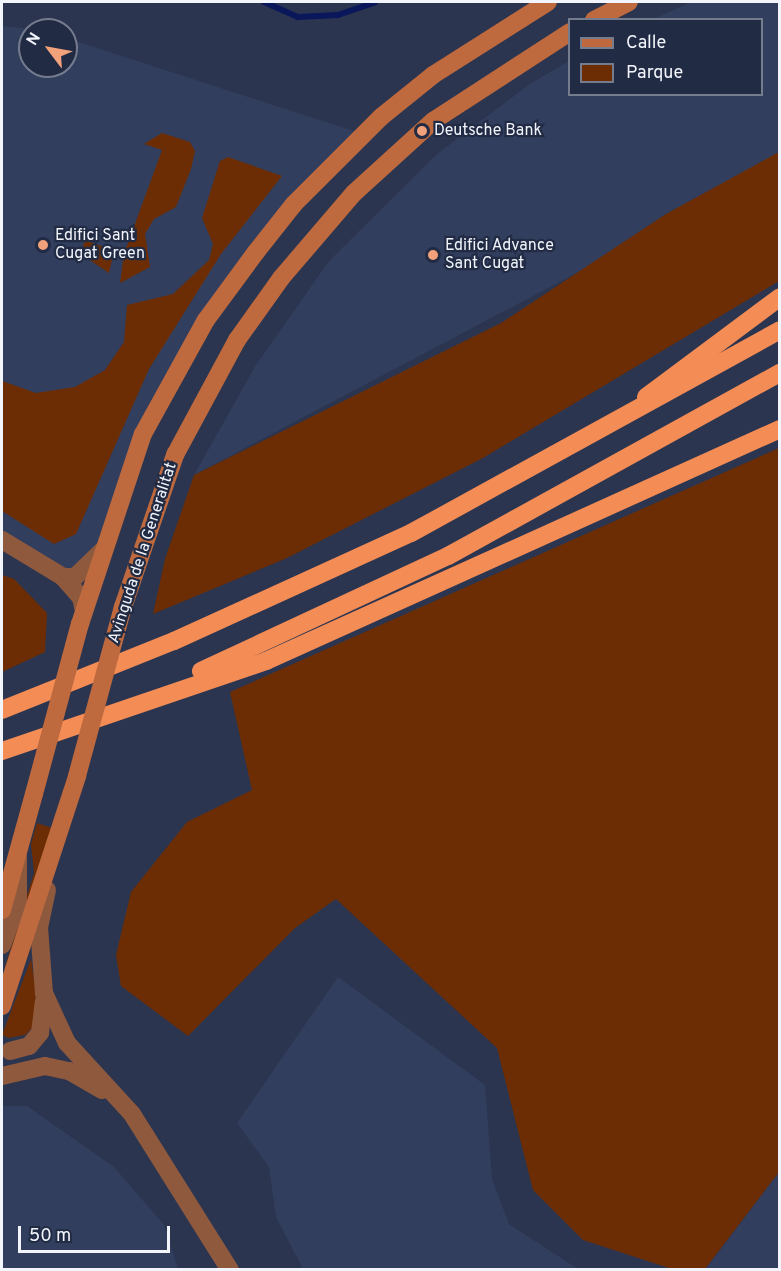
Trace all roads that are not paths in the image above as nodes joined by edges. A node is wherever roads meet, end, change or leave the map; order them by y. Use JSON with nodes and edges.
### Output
{"nodes":[{"id":1,"x":548,"y":2,"type":"edge"},
{"id":2,"x":629,"y":2,"type":"edge"},
{"id":3,"x":598,"y":18,"type":"edge"},
{"id":4,"x":568,"y":33,"type":"edge"},
{"id":5,"x":780,"y":297,"type":"edge"},
{"id":6,"x":780,"y":330,"type":"edge"},
{"id":7,"x":780,"y":373,"type":"edge"},
{"id":8,"x":780,"y":429,"type":"edge"},
{"id":9,"x":597,"y":435,"type":"junction"},
{"id":10,"x":2,"y":540,"type":"edge"},
{"id":11,"x":103,"y":550,"type":"junction"},
{"id":12,"x":63,"y":577,"type":"junction"},
{"id":13,"x":82,"y":618,"type":"junction"},
{"id":14,"x":2,"y":710,"type":"edge"},
{"id":15,"x":111,"y":710,"type":"junction"},
{"id":16,"x":2,"y":750,"type":"edge"},
{"id":17,"x":63,"y":825,"type":"junction"},
{"id":18,"x":18,"y":855,"type":"junction"},
{"id":19,"x":2,"y":910,"type":"edge"},
{"id":20,"x":2,"y":945,"type":"edge"},
{"id":21,"x":44,"y":993,"type":"junction"},
{"id":22,"x":2,"y":1006,"type":"edge"},
{"id":23,"x":6,"y":1051,"type":"edge"},
{"id":24,"x":45,"y":1066,"type":"junction"},
{"id":25,"x":2,"y":1076,"type":"edge"},
{"id":26,"x":132,"y":1114,"type":"junction"},
{"id":27,"x":230,"y":1269,"type":"edge"}],
"edges":[{"from":1,"to":11,"type":"street"},
{"from":2,"to":3,"type":"street"},
{"from":4,"to":17,"type":"street","name":"Avinguda de la Generalitat","bridge":true},
{"from":5,"to":9,"type":"highway"},
{"from":6,"to":9,"type":"highway"},
{"from":7,"to":15,"type":"highway"},
{"from":8,"to":15,"type":"highway"},
{"from":9,"to":14,"type":"highway"},
{"from":10,"to":12,"type":"street"},
{"from":11,"to":12,"type":"street"},
{"from":11,"to":13,"type":"street"},
{"from":12,"to":13,"type":"street"},
{"from":13,"to":18,"type":"street","bridge":true},
{"from":15,"to":16,"type":"highway"},
{"from":17,"to":21,"type":"street"},
{"from":17,"to":22,"type":"street","name":"Avinguda de la Generalitat"},
{"from":18,"to":19,"type":"street"},
{"from":18,"to":20,"type":"street"},
{"from":21,"to":23,"type":"street"},
{"from":21,"to":26,"type":"street"},
{"from":23,"to":24,"type":"street"},
{"from":24,"to":25,"type":"street"},
{"from":24,"to":26,"type":"street"},
{"from":26,"to":27,"type":"street"}]}
